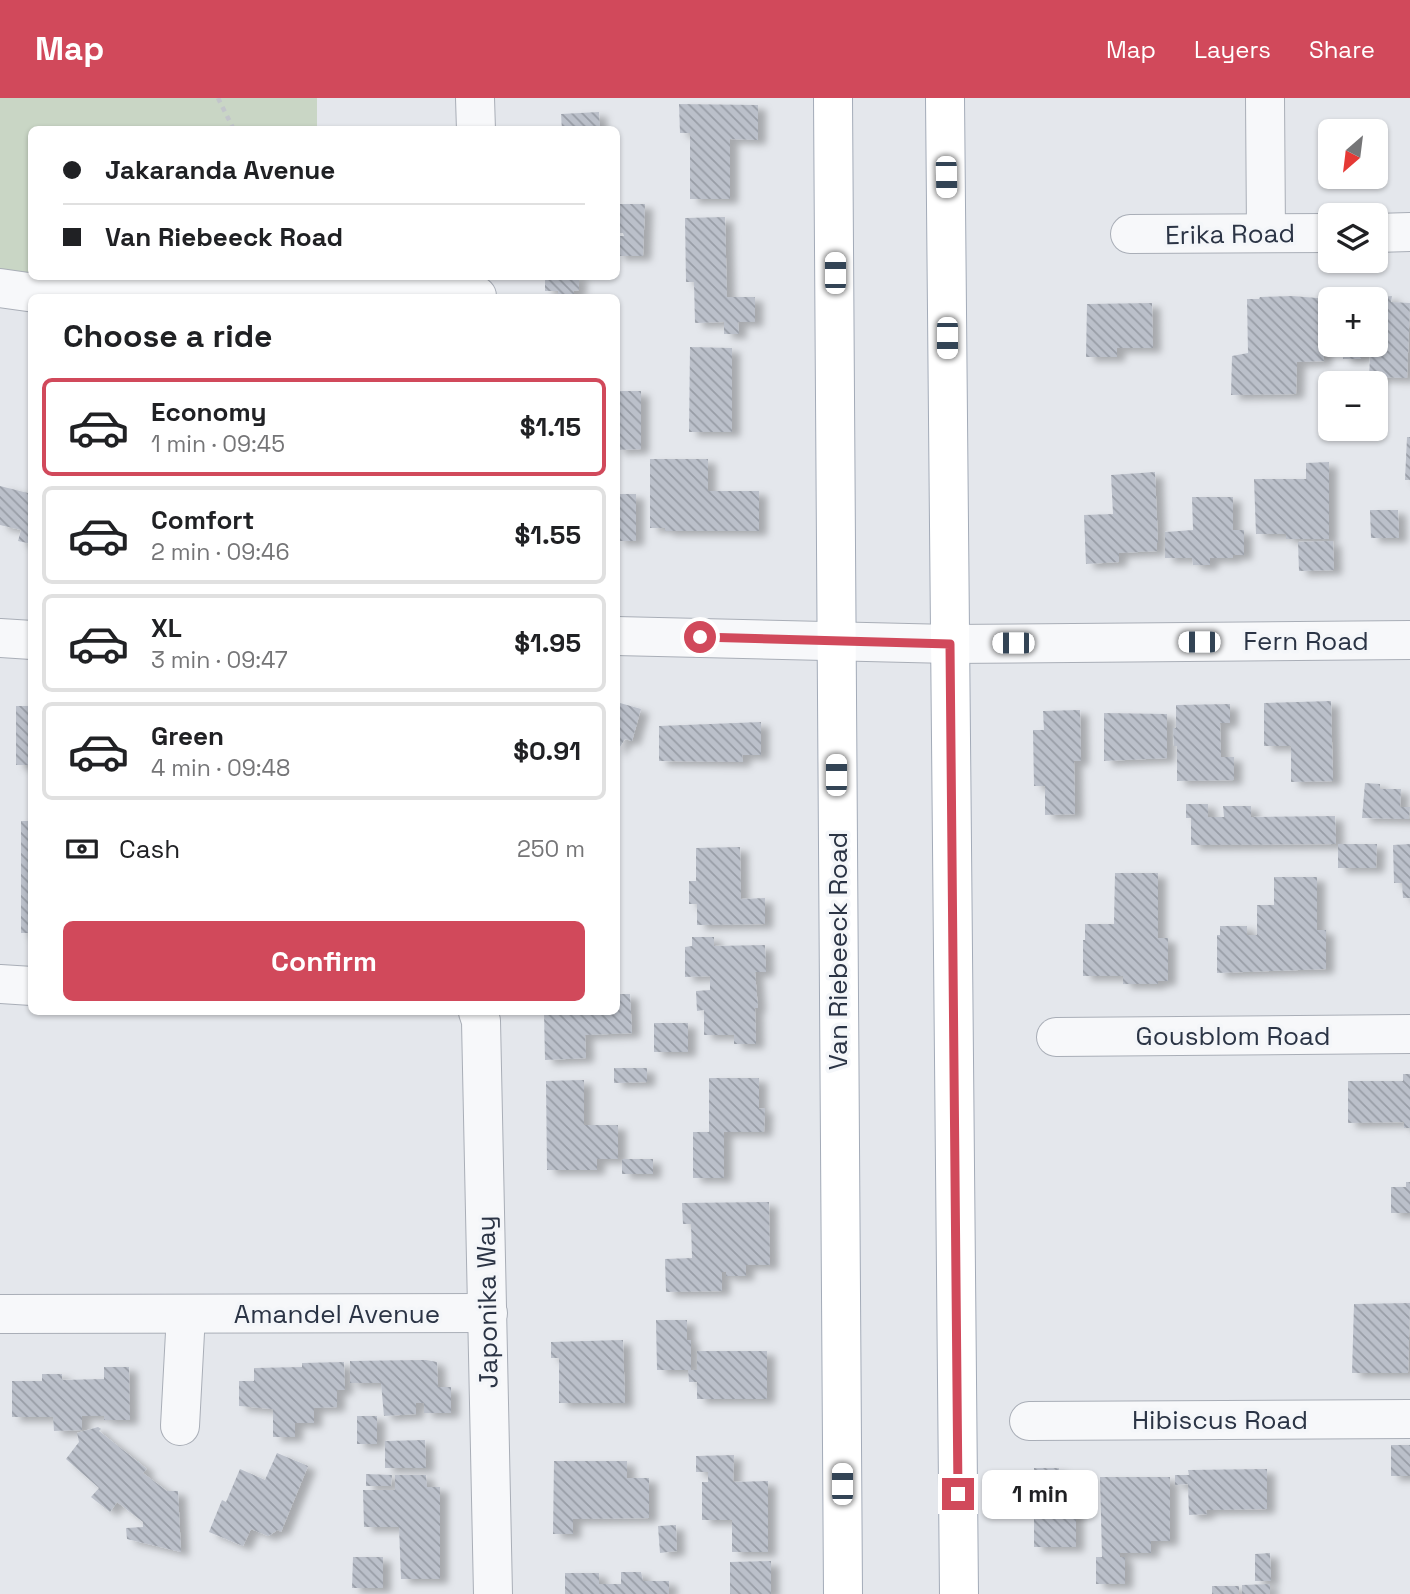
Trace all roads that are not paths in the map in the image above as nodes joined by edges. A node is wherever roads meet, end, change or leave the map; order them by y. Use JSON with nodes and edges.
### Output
{"nodes":[{"id":1,"x":475,"y":98,"type":"edge"},
{"id":2,"x":833,"y":98,"type":"edge"},
{"id":3,"x":945,"y":98,"type":"edge"},
{"id":4,"x":1265,"y":98,"type":"edge"},
{"id":5,"x":475,"y":126,"type":"edge"},
{"id":6,"x":1410,"y":232,"type":"edge"},
{"id":7,"x":1266,"y":233,"type":"junction"},
{"id":8,"x":1318,"y":233,"type":"edge"},
{"id":9,"x":1388,"y":233,"type":"edge"},
{"id":10,"x":1130,"y":234,"type":"dead end"},
{"id":11,"x":0,"y":288,"type":"edge"},
{"id":12,"x":477,"y":290,"type":"edge"},
{"id":13,"x":620,"y":636,"type":"edge"},
{"id":14,"x":0,"y":638,"type":"edge"},
{"id":15,"x":28,"y":640,"type":"edge"},
{"id":16,"x":1410,"y":640,"type":"edge"},
{"id":17,"x":835,"y":641,"type":"junction"},
{"id":18,"x":950,"y":644,"type":"junction"},
{"id":19,"x":0,"y":984,"type":"edge"},
{"id":20,"x":28,"y":986,"type":"edge"},
{"id":21,"x":479,"y":1015,"type":"edge"},
{"id":22,"x":1410,"y":1034,"type":"edge"},
{"id":23,"x":1056,"y":1037,"type":"dead end"},
{"id":24,"x":488,"y":1313,"type":"junction"},
{"id":25,"x":0,"y":1314,"type":"edge"},
{"id":26,"x":186,"y":1314,"type":"junction"},
{"id":27,"x":1410,"y":1419,"type":"edge"},
{"id":28,"x":1029,"y":1420,"type":"dead end"},
{"id":29,"x":180,"y":1426,"type":"dead end"},
{"id":30,"x":493,"y":1594,"type":"edge"},
{"id":31,"x":843,"y":1594,"type":"edge"},
{"id":32,"x":959,"y":1594,"type":"edge"}],
"edges":[{"from":1,"to":5,"type":"street"},
{"from":2,"to":17,"type":"main road","name":"Van Riebeeck Road"},
{"from":3,"to":18,"type":"main road"},
{"from":4,"to":7,"type":"street"},
{"from":6,"to":9,"type":"street"},
{"from":7,"to":8,"type":"street","name":"Erika Road"},
{"from":7,"to":10,"type":"street","name":"Erika Road"},
{"from":11,"to":12,"type":"street"},
{"from":13,"to":17,"type":"street","name":"Fern Road"},
{"from":14,"to":15,"type":"street"},
{"from":16,"to":18,"type":"street","name":"Fern Road"},
{"from":17,"to":18,"type":"street","name":"Fern Road"},
{"from":17,"to":31,"type":"main road","name":"Van Riebeeck Road"},
{"from":18,"to":32,"type":"main road"},
{"from":19,"to":20,"type":"street"},
{"from":21,"to":24,"type":"street","name":"Japonika Way"},
{"from":22,"to":23,"type":"street","name":"Gousblom Road"},
{"from":24,"to":26,"type":"street","name":"Amandel Avenue"},
{"from":24,"to":30,"type":"street","name":"Japonika Way"},
{"from":25,"to":26,"type":"street","name":"Amandel Avenue"},
{"from":26,"to":29,"type":"street"},
{"from":27,"to":28,"type":"street","name":"Hibiscus Road"}]}
